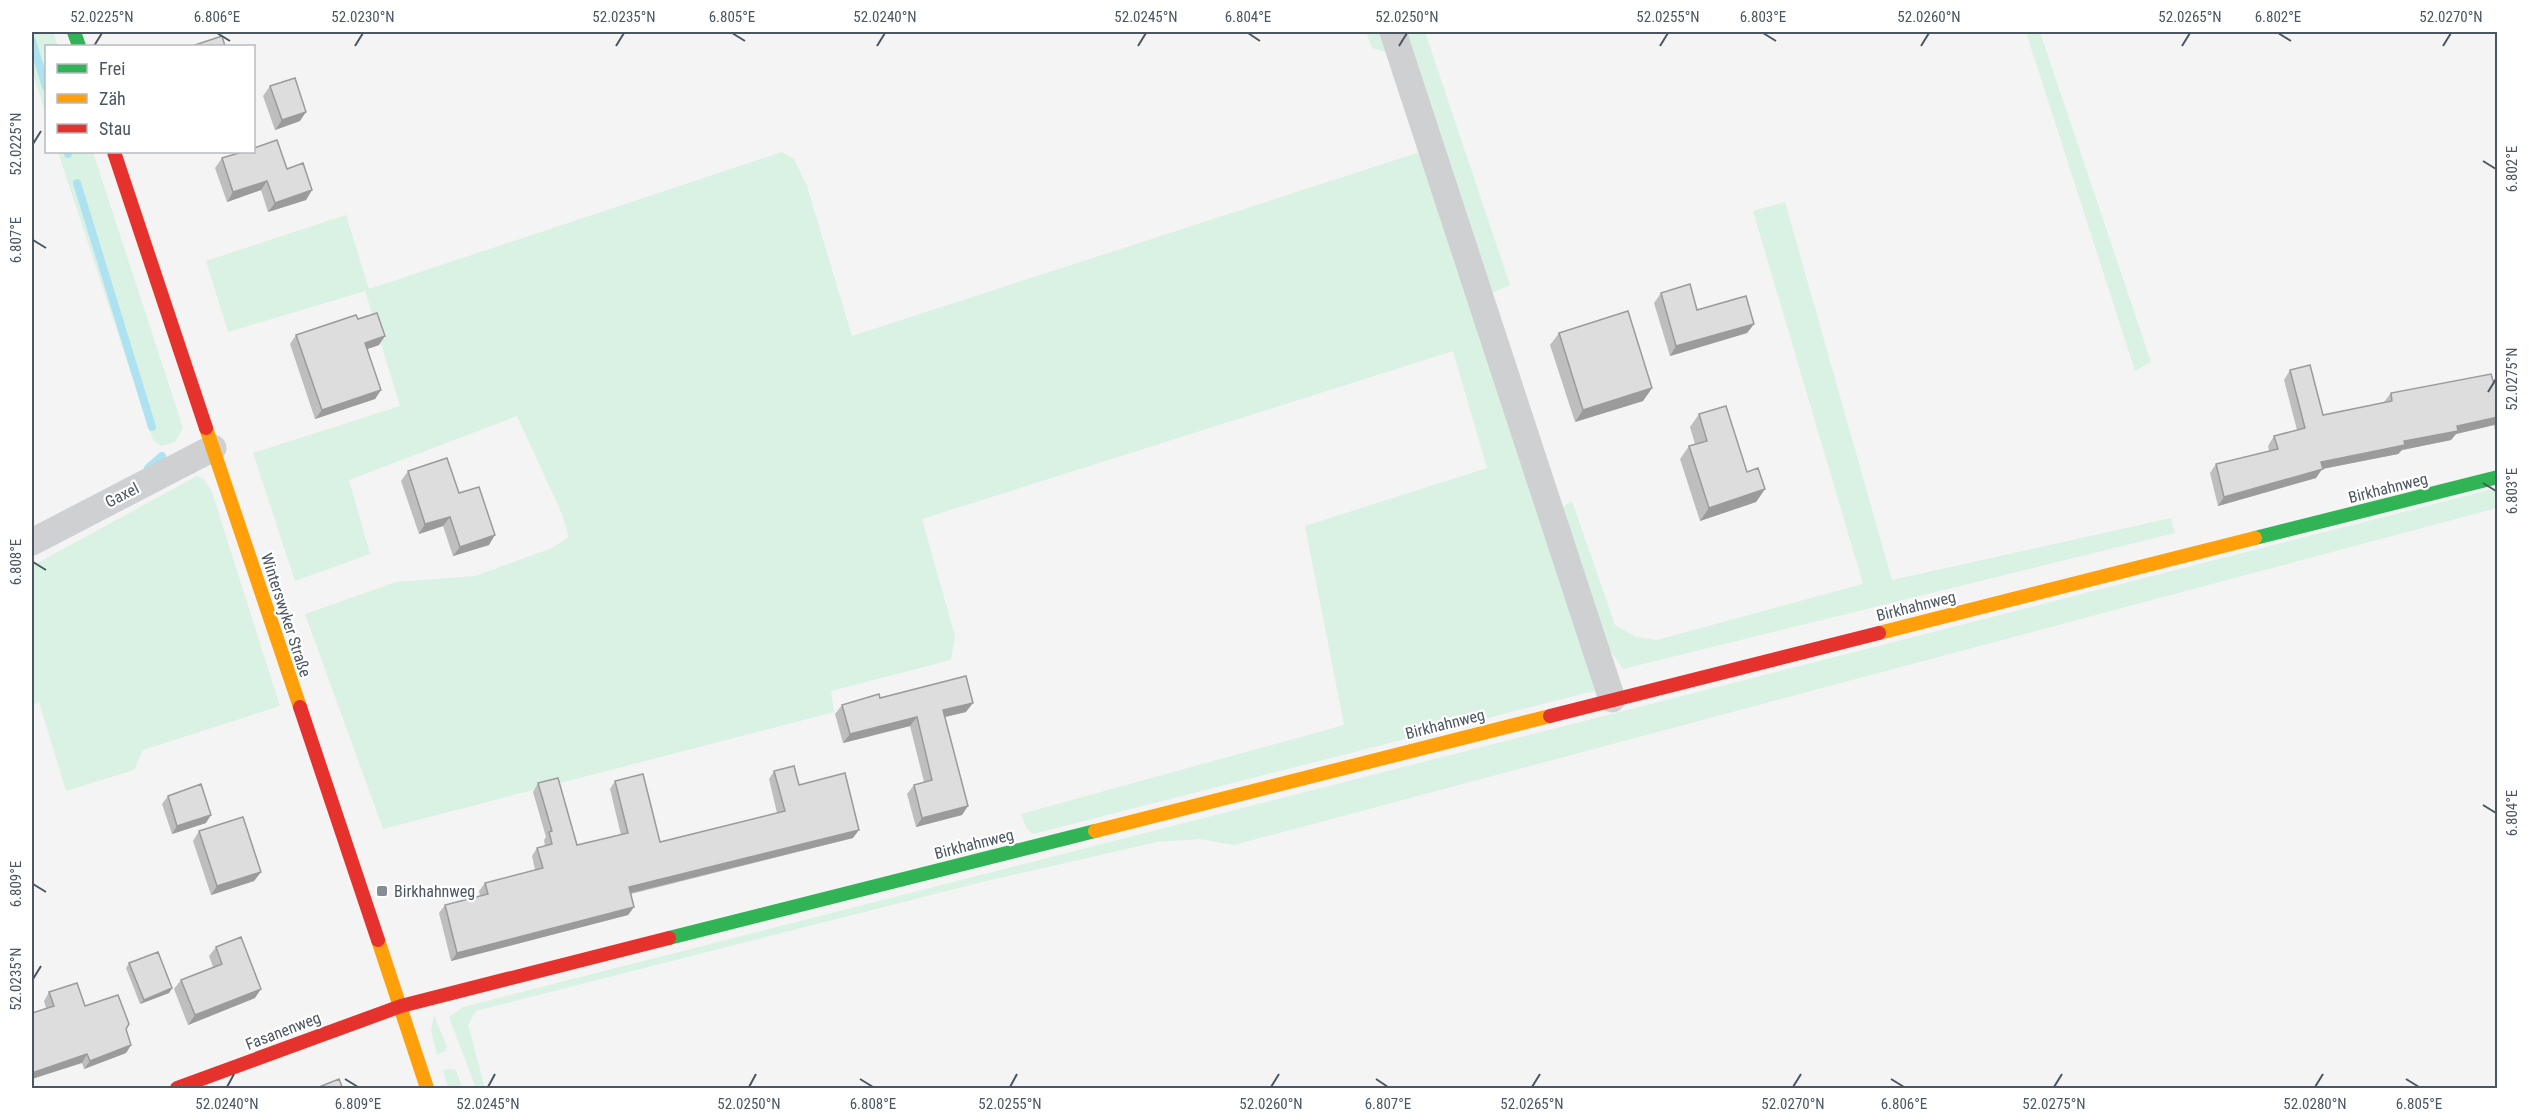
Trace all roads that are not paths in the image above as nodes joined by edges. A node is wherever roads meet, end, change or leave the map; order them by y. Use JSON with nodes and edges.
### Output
{"nodes":[{"id":1,"x":1393,"y":32,"type":"edge"},
{"id":2,"x":114,"y":153,"type":"edge"},
{"id":3,"x":213,"y":448,"type":"junction"},
{"id":4,"x":2498,"y":477,"type":"edge"},
{"id":5,"x":32,"y":542,"type":"edge"},
{"id":6,"x":1612,"y":699,"type":"junction"},
{"id":7,"x":401,"y":1006,"type":"junction"},
{"id":8,"x":177,"y":1089,"type":"edge"},
{"id":9,"x":427,"y":1089,"type":"edge"}],
"edges":[{"from":1,"to":6,"type":"street"},
{"from":2,"to":3,"type":"street","name":"Winterswyker Straße"},
{"from":3,"to":5,"type":"street","name":"Gaxel"},
{"from":3,"to":7,"type":"street","name":"Winterswyker Straße"},
{"from":4,"to":6,"type":"street","name":"Birkhahnweg"},
{"from":6,"to":7,"type":"street","name":"Birkhahnweg"},
{"from":7,"to":8,"type":"street","name":"Fasanenweg"},
{"from":7,"to":9,"type":"street","name":"Winterswyker Straße"}]}
